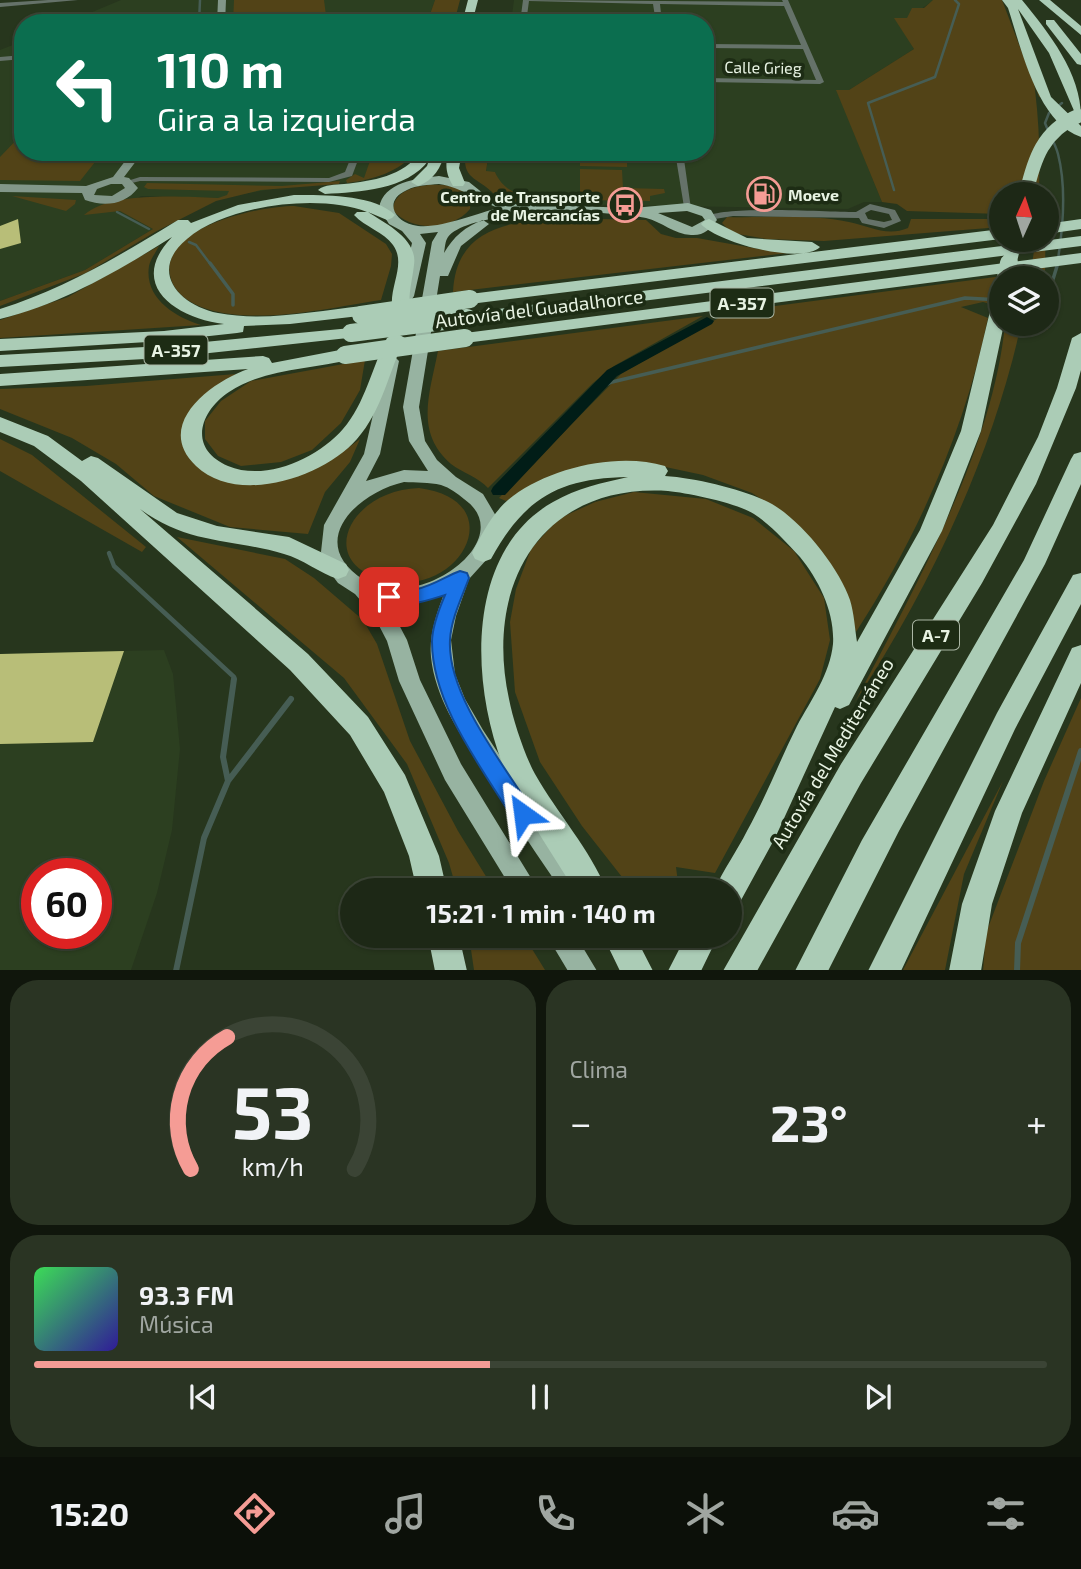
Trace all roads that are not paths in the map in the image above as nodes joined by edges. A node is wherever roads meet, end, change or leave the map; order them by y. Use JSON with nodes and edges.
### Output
{"nodes":[{"id":1,"x":75,"y":0,"type":"edge"},
{"id":2,"x":528,"y":0,"type":"edge"},
{"id":3,"x":1007,"y":0,"type":"edge"},
{"id":4,"x":1017,"y":0,"type":"edge"},
{"id":5,"x":1033,"y":0,"type":"edge"},
{"id":6,"x":1044,"y":0,"type":"edge"},
{"id":7,"x":656,"y":1,"type":"edge"},
{"id":8,"x":786,"y":2,"type":"edge"},
{"id":9,"x":0,"y":5,"type":"edge"},
{"id":10,"x":1081,"y":32,"type":"edge"},
{"id":11,"x":714,"y":46,"type":"edge"},
{"id":12,"x":806,"y":47,"type":"junction"},
{"id":13,"x":1081,"y":62,"type":"edge"},
{"id":14,"x":714,"y":80,"type":"edge"},
{"id":15,"x":1081,"y":114,"type":"edge"},
{"id":16,"x":1081,"y":133,"type":"edge"},
{"id":17,"x":133,"y":161,"type":"edge"},
{"id":18,"x":354,"y":161,"type":"edge"},
{"id":19,"x":420,"y":161,"type":"edge"},
{"id":20,"x":436,"y":161,"type":"edge"},
{"id":21,"x":453,"y":161,"type":"edge"},
{"id":22,"x":680,"y":161,"type":"edge"},
{"id":23,"x":122,"y":181,"type":"junction"},
{"id":24,"x":418,"y":182,"type":"junction"},
{"id":25,"x":1028,"y":182,"type":"edge"},
{"id":26,"x":458,"y":183,"type":"junction"},
{"id":27,"x":0,"y":188,"type":"edge"},
{"id":28,"x":400,"y":188,"type":"junction"},
{"id":29,"x":89,"y":190,"type":"junction"},
{"id":30,"x":480,"y":197,"type":"junction"},
{"id":31,"x":299,"y":201,"type":"junction"},
{"id":32,"x":236,"y":202,"type":"junction"},
{"id":33,"x":688,"y":207,"type":"junction"},
{"id":34,"x":537,"y":210,"type":"junction"},
{"id":35,"x":387,"y":215,"type":"junction"},
{"id":36,"x":860,"y":215,"type":"dead end"},
{"id":37,"x":670,"y":216,"type":"junction"},
{"id":38,"x":470,"y":219,"type":"junction"},
{"id":39,"x":709,"y":220,"type":"junction"},
{"id":40,"x":1081,"y":224,"type":"edge"},
{"id":41,"x":404,"y":226,"type":"junction"},
{"id":42,"x":455,"y":226,"type":"junction"},
{"id":43,"x":1059,"y":227,"type":"edge"},
{"id":44,"x":989,"y":236,"type":"edge"},
{"id":45,"x":964,"y":239,"type":"junction"},
{"id":46,"x":1081,"y":241,"type":"edge"},
{"id":47,"x":1059,"y":245,"type":"edge"},
{"id":48,"x":1011,"y":252,"type":"edge"},
{"id":49,"x":1013,"y":252,"type":"edge"},
{"id":50,"x":1028,"y":252,"type":"edge"},
{"id":51,"x":1081,"y":258,"type":"edge"},
{"id":52,"x":408,"y":311,"type":"junction"},
{"id":53,"x":361,"y":313,"type":"junction"},
{"id":54,"x":0,"y":314,"type":"edge"},
{"id":55,"x":424,"y":334,"type":"junction"},
{"id":56,"x":993,"y":336,"type":"edge"},
{"id":57,"x":396,"y":338,"type":"junction"},
{"id":58,"x":1081,"y":338,"type":"edge"},
{"id":59,"x":0,"y":345,"type":"edge"},
{"id":60,"x":345,"y":355,"type":"junction"},
{"id":61,"x":0,"y":361,"type":"edge"},
{"id":62,"x":0,"y":380,"type":"edge"},
{"id":63,"x":0,"y":424,"type":"edge"},
{"id":64,"x":41,"y":441,"type":"junction"},
{"id":65,"x":1081,"y":459,"type":"edge"},
{"id":66,"x":454,"y":483,"type":"junction"},
{"id":67,"x":345,"y":503,"type":"junction"},
{"id":68,"x":758,"y":506,"type":"junction"},
{"id":69,"x":483,"y":553,"type":"junction"},
{"id":70,"x":338,"y":570,"type":"junction"},
{"id":71,"x":460,"y":578,"type":"junction"},
{"id":72,"x":1081,"y":582,"type":"edge"},
{"id":73,"x":363,"y":590,"type":"junction"},
{"id":74,"x":1081,"y":656,"type":"edge"},
{"id":75,"x":759,"y":838,"type":"junction"},
{"id":76,"x":429,"y":878,"type":"edge"},
{"id":77,"x":519,"y":878,"type":"edge"},
{"id":78,"x":568,"y":878,"type":"edge"},
{"id":79,"x":584,"y":878,"type":"edge"},
{"id":80,"x":736,"y":878,"type":"edge"},
{"id":81,"x":446,"y":948,"type":"edge"},
{"id":82,"x":568,"y":948,"type":"edge"},
{"id":83,"x":620,"y":948,"type":"edge"},
{"id":84,"x":625,"y":948,"type":"edge"},
{"id":85,"x":696,"y":948,"type":"edge"},
{"id":86,"x":813,"y":967,"type":"edge"},
{"id":87,"x":451,"y":970,"type":"edge"},
{"id":88,"x":583,"y":970,"type":"edge"},
{"id":89,"x":636,"y":970,"type":"edge"},
{"id":90,"x":636,"y":970,"type":"edge"},
{"id":91,"x":685,"y":970,"type":"edge"},
{"id":92,"x":740,"y":970,"type":"edge"},
{"id":93,"x":884,"y":970,"type":"edge"},
{"id":94,"x":965,"y":970,"type":"edge"}],
"edges":[{"from":1,"to":9,"type":"street"},
{"from":2,"to":7,"type":"street"},
{"from":3,"to":16,"type":"highway"},
{"from":4,"to":15,"type":"highway"},
{"from":5,"to":13,"type":"highway"},
{"from":6,"to":10,"type":"highway"},
{"from":7,"to":8,"type":"street"},
{"from":8,"to":12,"type":"street"},
{"from":11,"to":12,"type":"street"},
{"from":12,"to":14,"type":"street","name":"Calle Grieg"},
{"from":15,"to":25,"type":"highway","bridge":true},
{"from":17,"to":23,"type":"street"},
{"from":18,"to":23,"type":"street"},
{"from":19,"to":32,"type":"highway"},
{"from":20,"to":24,"type":"highway"},
{"from":21,"to":26,"type":"highway"},
{"from":22,"to":33,"type":"street"},
{"from":23,"to":29,"type":"street"},
{"from":23,"to":29,"type":"street"},
{"from":24,"to":26,"type":"main road"},
{"from":24,"to":28,"type":"main road"},
{"from":26,"to":30,"type":"main road"},
{"from":27,"to":29,"type":"street"},
{"from":28,"to":32,"type":"highway"},
{"from":28,"to":35,"type":"main road"},
{"from":30,"to":34,"type":"main road"},
{"from":30,"to":38,"type":"main road"},
{"from":31,"to":35,"type":"highway"},
{"from":31,"to":52,"type":"highway"},
{"from":31,"to":53,"type":"highway"},
{"from":32,"to":54,"type":"highway"},
{"from":33,"to":37,"type":"main road"},
{"from":33,"to":39,"type":"main road"},
{"from":34,"to":37,"type":"main road"},
{"from":34,"to":38,"type":"main road"},
{"from":34,"to":55,"type":"main road"},
{"from":35,"to":41,"type":"main road"},
{"from":36,"to":39,"type":"street"},
{"from":37,"to":39,"type":"main road"},
{"from":38,"to":42,"type":"main road"},
{"from":39,"to":45,"type":"highway"},
{"from":40,"to":43,"type":"highway"},
{"from":41,"to":42,"type":"main road"},
{"from":41,"to":52,"type":"main road"},
{"from":42,"to":55,"type":"main road"},
{"from":44,"to":45,"type":"highway"},
{"from":45,"to":52,"type":"highway","bridge":true},
{"from":46,"to":47,"type":"highway","name":"Autovía del Guadalhorce","number":"A-357"},
{"from":48,"to":61,"type":"highway","name":"Autovía del Guadalhorce","number":"A-357","bridge":true},
{"from":49,"to":60,"type":"highway","name":"Autovía del Guadalhorce","number":"A-357","bridge":true},
{"from":50,"to":51,"type":"highway","name":"Autovía del Guadalhorce","number":"A-357"},
{"from":52,"to":53,"type":"highway","bridge":true},
{"from":52,"to":57,"type":"main road"},
{"from":53,"to":59,"type":"highway"},
{"from":55,"to":66,"type":"main road"},
{"from":56,"to":75,"type":"highway"},
{"from":57,"to":60,"type":"highway"},
{"from":57,"to":67,"type":"main road"},
{"from":58,"to":92,"type":"highway","name":"Autovía del Mediterráneo","number":"A-7"},
{"from":60,"to":62,"type":"highway","name":"Autovía del Guadalhorce","number":"A-357"},
{"from":63,"to":64,"type":"highway"},
{"from":64,"to":70,"type":"highway"},
{"from":64,"to":76,"type":"highway"},
{"from":65,"to":86,"type":"highway","number":"A-7"},
{"from":66,"to":67,"type":"main road"},
{"from":66,"to":69,"type":"main road"},
{"from":67,"to":70,"type":"main road"},
{"from":68,"to":69,"type":"highway"},
{"from":68,"to":75,"type":"highway"},
{"from":68,"to":79,"type":"highway"},
{"from":69,"to":71,"type":"main road"},
{"from":70,"to":73,"type":"main road"},
{"from":71,"to":73,"type":"main road"},
{"from":71,"to":78,"type":"main road"},
{"from":72,"to":93,"type":"highway"},
{"from":73,"to":77,"type":"main road"},
{"from":74,"to":94,"type":"highway"},
{"from":75,"to":80,"type":"highway"},
{"from":81,"to":87,"type":"highway"},
{"from":82,"to":88,"type":"main road"},
{"from":83,"to":89,"type":"main road"},
{"from":84,"to":90,"type":"highway"},
{"from":85,"to":91,"type":"highway"}]}
